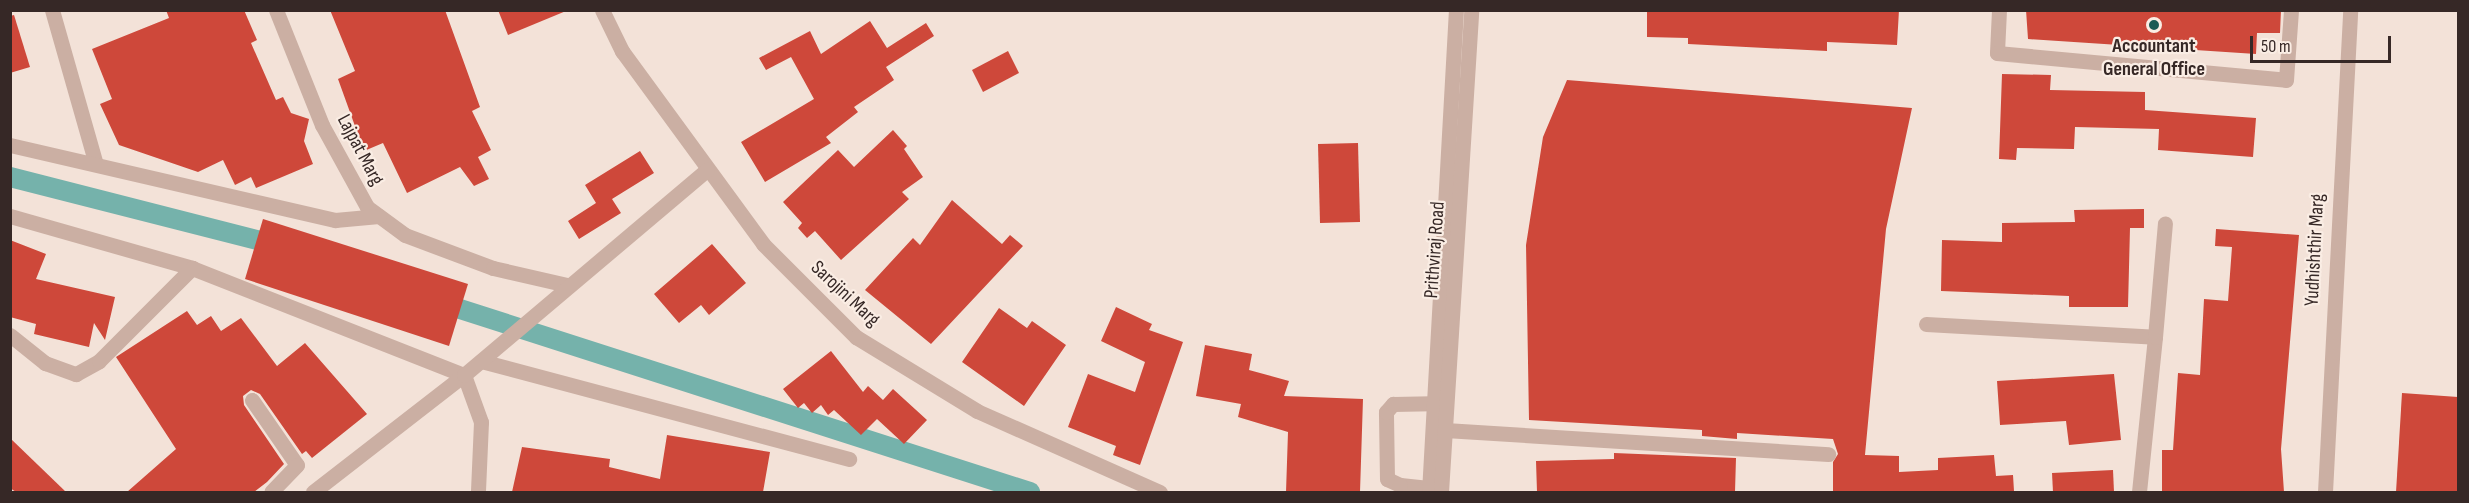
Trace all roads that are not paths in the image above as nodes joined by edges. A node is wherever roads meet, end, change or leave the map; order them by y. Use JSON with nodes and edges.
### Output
{"nodes":[{"id":1,"x":52,"y":10,"type":"edge"},
{"id":2,"x":276,"y":10,"type":"edge"},
{"id":3,"x":602,"y":10,"type":"edge"},
{"id":4,"x":1456,"y":10,"type":"edge"},
{"id":5,"x":1471,"y":10,"type":"edge"},
{"id":6,"x":1999,"y":10,"type":"edge"},
{"id":7,"x":2291,"y":10,"type":"edge"},
{"id":8,"x":2350,"y":10,"type":"edge"},
{"id":9,"x":10,"y":145,"type":"edge"},
{"id":10,"x":95,"y":161,"type":"junction"},
{"id":11,"x":707,"y":170,"type":"junction"},
{"id":12,"x":10,"y":216,"type":"edge"},
{"id":13,"x":379,"y":216,"type":"junction"},
{"id":14,"x":2165,"y":223,"type":"dead end"},
{"id":15,"x":192,"y":268,"type":"junction"},
{"id":16,"x":564,"y":289,"type":"junction"},
{"id":17,"x":1926,"y":324,"type":"dead end"},
{"id":18,"x":10,"y":335,"type":"edge"},
{"id":19,"x":2155,"y":337,"type":"junction"},
{"id":20,"x":481,"y":361,"type":"junction"},
{"id":21,"x":464,"y":375,"type":"junction"},
{"id":22,"x":252,"y":400,"type":"dead end"},
{"id":23,"x":1440,"y":403,"type":"junction"},
{"id":24,"x":1445,"y":430,"type":"junction"},
{"id":25,"x":1828,"y":454,"type":"dead end"},
{"id":26,"x":849,"y":459,"type":"dead end"},
{"id":27,"x":1435,"y":490,"type":"edge"},
{"id":28,"x":270,"y":492,"type":"edge"},
{"id":29,"x":313,"y":492,"type":"edge"},
{"id":30,"x":478,"y":492,"type":"edge"},
{"id":31,"x":1160,"y":492,"type":"edge"},
{"id":32,"x":2139,"y":492,"type":"edge"},
{"id":33,"x":2325,"y":492,"type":"edge"}],
"edges":[{"from":1,"to":10,"type":"street"},
{"from":2,"to":13,"type":"street","name":"Lajpat Marg"},
{"from":3,"to":11,"type":"street","name":"Sarojini Marg"},
{"from":4,"to":23,"type":"street","name":"Prithviraj Road"},
{"from":5,"to":23,"type":"street","name":"Prithviraj Road"},
{"from":6,"to":7,"type":"street"},
{"from":8,"to":33,"type":"street","name":"Yudhishthir Marg"},
{"from":9,"to":10,"type":"street"},
{"from":10,"to":13,"type":"street"},
{"from":11,"to":16,"type":"street"},
{"from":11,"to":31,"type":"street","name":"Sarojini Marg"},
{"from":12,"to":15,"type":"street"},
{"from":13,"to":16,"type":"street","name":"Lajpat Marg"},
{"from":14,"to":19,"type":"street"},
{"from":15,"to":18,"type":"street"},
{"from":15,"to":21,"type":"street"},
{"from":16,"to":20,"type":"street"},
{"from":17,"to":19,"type":"street"},
{"from":19,"to":32,"type":"street"},
{"from":20,"to":21,"type":"street"},
{"from":20,"to":26,"type":"street"},
{"from":21,"to":29,"type":"street"},
{"from":21,"to":30,"type":"street"},
{"from":22,"to":28,"type":"street"},
{"from":23,"to":24,"type":"street","name":"Prithviraj Road"},
{"from":23,"to":27,"type":"street","name":"Prithviraj Road"},
{"from":23,"to":27,"type":"street"},
{"from":24,"to":25,"type":"street"},
{"from":24,"to":27,"type":"street","name":"Prithviraj Road"}]}
